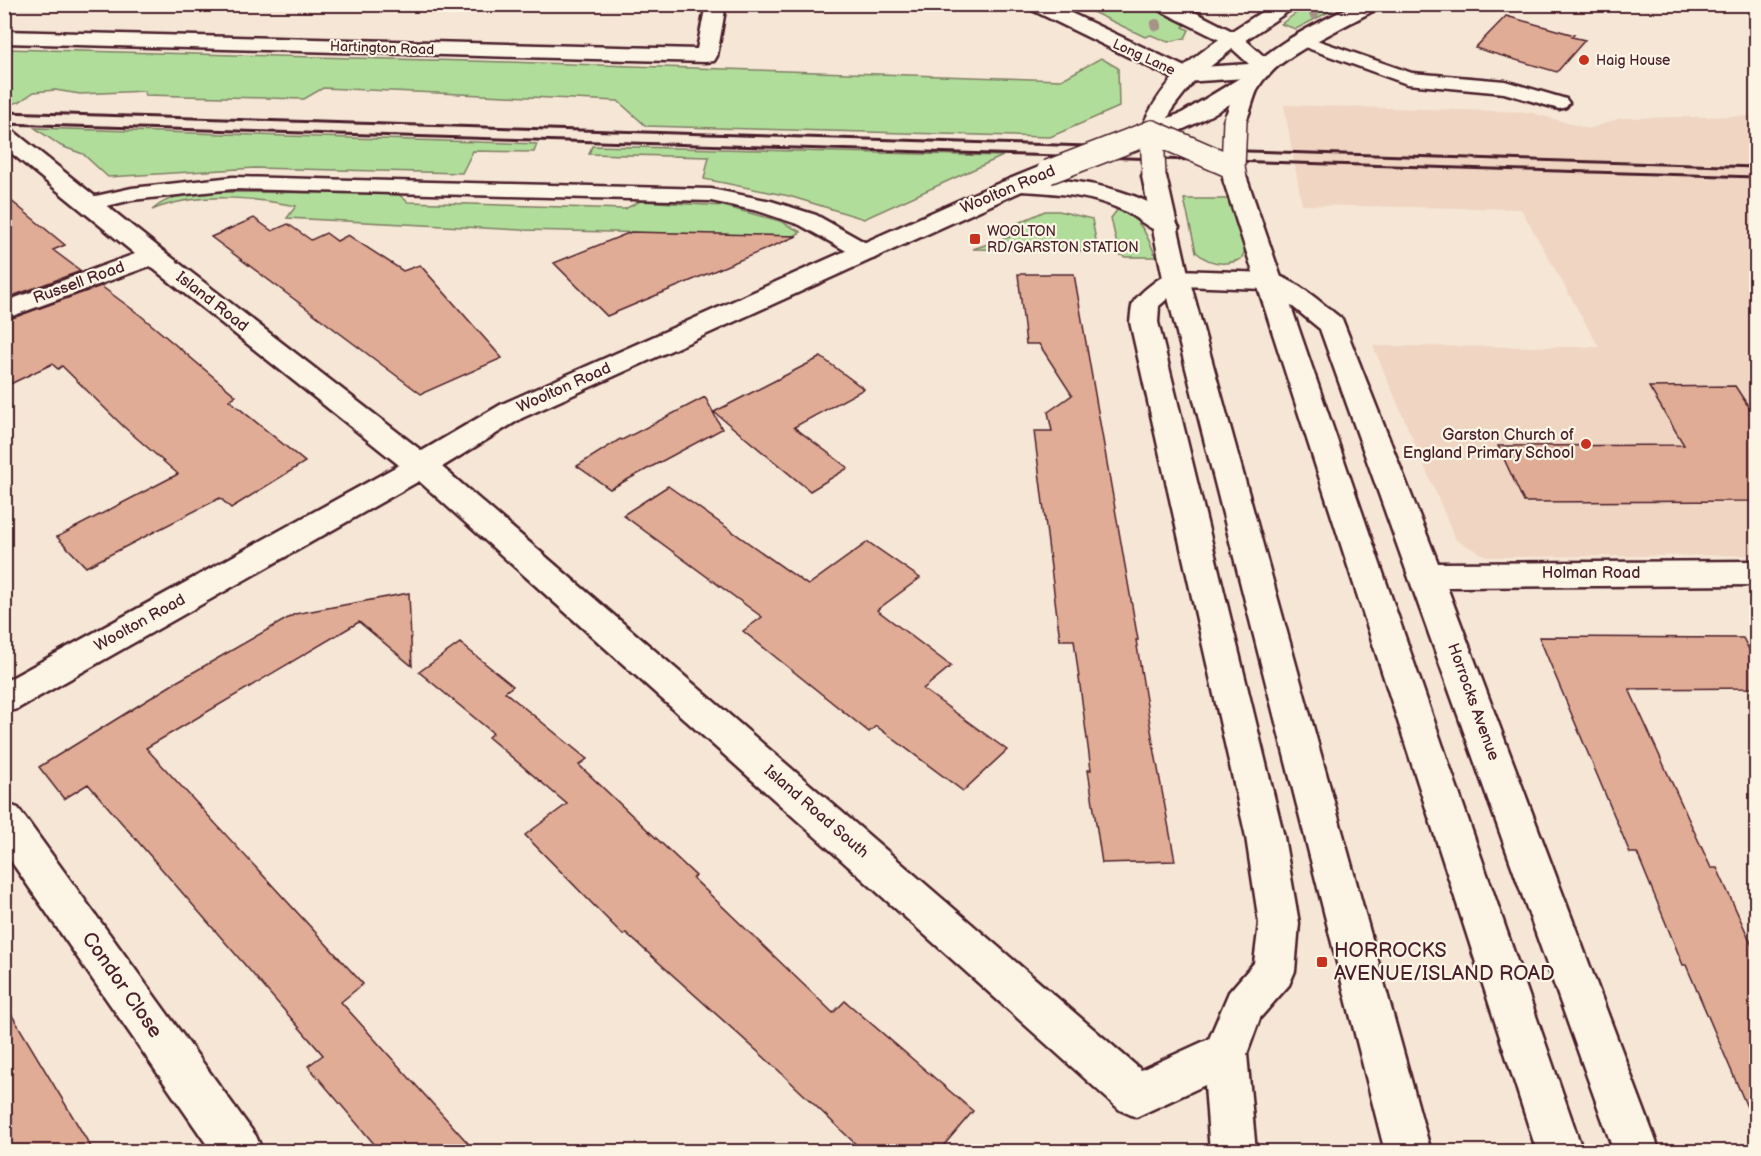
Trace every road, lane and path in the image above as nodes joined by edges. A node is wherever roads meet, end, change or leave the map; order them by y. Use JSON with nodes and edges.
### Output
{"nodes":[{"id":1,"x":716,"y":4,"type":"edge"},
{"id":2,"x":1035,"y":4,"type":"edge"},
{"id":3,"x":1162,"y":4,"type":"edge"},
{"id":4,"x":1289,"y":4,"type":"edge"},
{"id":5,"x":1371,"y":4,"type":"edge"},
{"id":6,"x":4,"y":37,"type":"edge"},
{"id":7,"x":1233,"y":39,"type":"junction"},
{"id":8,"x":1305,"y":41,"type":"junction"},
{"id":9,"x":1259,"y":73,"type":"junction"},
{"id":10,"x":1184,"y":75,"type":"junction"},
{"id":11,"x":1559,"y":103,"type":"dead end"},
{"id":12,"x":1154,"y":124,"type":"junction"},
{"id":13,"x":4,"y":135,"type":"edge"},
{"id":14,"x":1234,"y":173,"type":"junction"},
{"id":15,"x":1019,"y":184,"type":"junction"},
{"id":16,"x":90,"y":204,"type":"junction"},
{"id":17,"x":1166,"y":227,"type":"junction"},
{"id":18,"x":867,"y":253,"type":"junction"},
{"id":19,"x":153,"y":256,"type":"junction"},
{"id":20,"x":1176,"y":278,"type":"junction"},
{"id":21,"x":1269,"y":281,"type":"junction"},
{"id":22,"x":4,"y":311,"type":"edge"},
{"id":23,"x":421,"y":466,"type":"junction"},
{"id":24,"x":1756,"y":573,"type":"edge"},
{"id":25,"x":1426,"y":575,"type":"junction"},
{"id":26,"x":4,"y":699,"type":"edge"},
{"id":27,"x":4,"y":819,"type":"edge"},
{"id":28,"x":1225,"y":1054,"type":"junction"},
{"id":29,"x":240,"y":1152,"type":"edge"},
{"id":30,"x":1233,"y":1152,"type":"edge"},
{"id":31,"x":1407,"y":1152,"type":"edge"},
{"id":32,"x":1560,"y":1152,"type":"edge"},
{"id":33,"x":1638,"y":1152,"type":"edge"}],
"edges":[{"from":1,"to":6,"type":"street","name":"Hartington Road"},
{"from":2,"to":10,"type":"street","name":"Long Lane"},
{"from":3,"to":7,"type":"street"},
{"from":4,"to":7,"type":"street"},
{"from":5,"to":8,"type":"street","name":"Woolton Road"},
{"from":7,"to":9,"type":"street"},
{"from":7,"to":10,"type":"street"},
{"from":8,"to":9,"type":"street","name":"Woolton Road"},
{"from":8,"to":11,"type":"lane"},
{"from":9,"to":10,"type":"street","name":"Long Lane"},
{"from":9,"to":12,"type":"street","name":"Woolton Road"},
{"from":9,"to":14,"type":"street","bridge":true},
{"from":10,"to":12,"type":"street"},
{"from":12,"to":14,"type":"street","bridge":true},
{"from":12,"to":15,"type":"street","name":"Woolton Road","bridge":true},
{"from":12,"to":17,"type":"street","bridge":true},
{"from":13,"to":16,"type":"street","name":"Island Road"},
{"from":14,"to":21,"type":"street"},
{"from":15,"to":17,"type":"street"},
{"from":15,"to":18,"type":"street","name":"Woolton Road"},
{"from":16,"to":18,"type":"lane"},
{"from":16,"to":19,"type":"street","name":"Island Road"},
{"from":17,"to":20,"type":"street"},
{"from":18,"to":23,"type":"street","name":"Woolton Road"},
{"from":19,"to":22,"type":"street","name":"Russell Road"},
{"from":19,"to":23,"type":"street","name":"Island Road"},
{"from":20,"to":21,"type":"street","name":"Horrocks Avenue"},
{"from":20,"to":28,"type":"street"},
{"from":20,"to":31,"type":"street"},
{"from":21,"to":25,"type":"street","name":"Horrocks Avenue"},
{"from":21,"to":32,"type":"street"},
{"from":23,"to":26,"type":"street","name":"Woolton Road"},
{"from":23,"to":28,"type":"street","name":"Island Road South"},
{"from":24,"to":25,"type":"street","name":"Holman Road"},
{"from":25,"to":33,"type":"street","name":"Horrocks Avenue"},
{"from":27,"to":29,"type":"street","name":"Condor Close"},
{"from":28,"to":30,"type":"street"}]}
